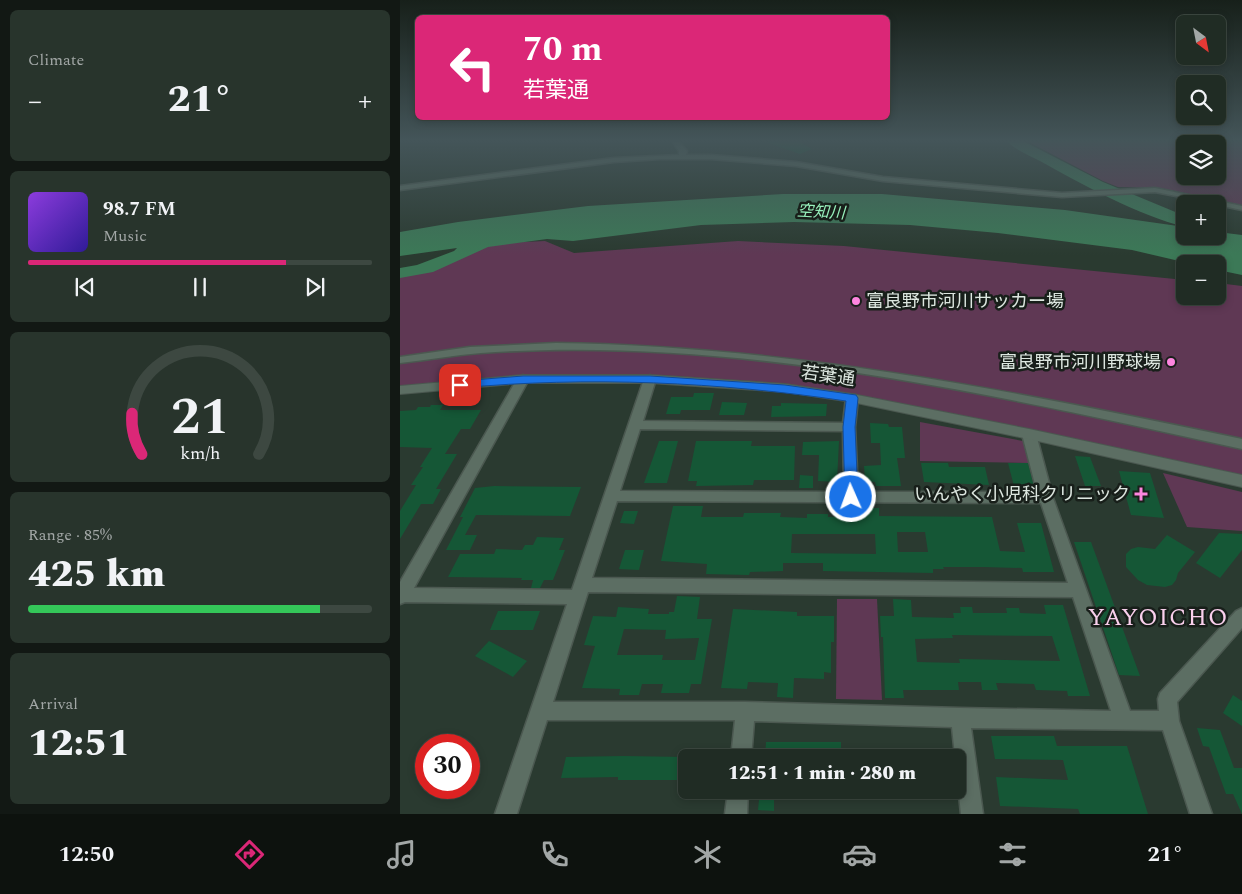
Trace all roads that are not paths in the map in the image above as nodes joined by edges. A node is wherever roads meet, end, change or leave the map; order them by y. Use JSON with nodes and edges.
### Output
{"nodes":[{"id":1,"x":478,"y":179,"type":"edge"},
{"id":2,"x":486,"y":179,"type":"edge"},
{"id":3,"x":866,"y":179,"type":"edge"},
{"id":4,"x":883,"y":179,"type":"edge"},
{"id":5,"x":400,"y":190,"type":"edge"},
{"id":6,"x":1062,"y":195,"type":"junction"},
{"id":7,"x":1242,"y":208,"type":"edge"},
{"id":8,"x":400,"y":360,"type":"edge"},
{"id":9,"x":523,"y":379,"type":"junction"},
{"id":10,"x":650,"y":379,"type":"junction"},
{"id":11,"x":400,"y":390,"type":"edge"},
{"id":12,"x":852,"y":398,"type":"junction"},
{"id":13,"x":635,"y":425,"type":"junction"},
{"id":14,"x":849,"y":427,"type":"junction"},
{"id":15,"x":1029,"y":434,"type":"junction"},
{"id":16,"x":1242,"y":444,"type":"edge"},
{"id":17,"x":1242,"y":481,"type":"edge"},
{"id":18,"x":612,"y":496,"type":"junction"},
{"id":19,"x":851,"y":497,"type":"junction"},
{"id":20,"x":1046,"y":498,"type":"junction"},
{"id":21,"x":1078,"y":590,"type":"junction"},
{"id":22,"x":579,"y":591,"type":"junction"},
{"id":23,"x":400,"y":596,"type":"edge"},
{"id":24,"x":1242,"y":616,"type":"edge"},
{"id":25,"x":540,"y":711,"type":"junction"},
{"id":26,"x":746,"y":711,"type":"junction"},
{"id":27,"x":960,"y":718,"type":"junction"},
{"id":28,"x":1124,"y":720,"type":"junction"},
{"id":29,"x":1169,"y":721,"type":"junction"},
{"id":30,"x":742,"y":749,"type":"edge"},
{"id":31,"x":737,"y":799,"type":"edge"},
{"id":32,"x":506,"y":814,"type":"edge"},
{"id":33,"x":736,"y":814,"type":"edge"},
{"id":34,"x":972,"y":814,"type":"edge"},
{"id":35,"x":1201,"y":814,"type":"edge"}],
"edges":[{"from":1,"to":5,"type":"street"},
{"from":2,"to":5,"type":"street"},
{"from":3,"to":6,"type":"street"},
{"from":4,"to":6,"type":"street"},
{"from":6,"to":7,"type":"street"},
{"from":8,"to":16,"type":"street"},
{"from":9,"to":10,"type":"street","name":"若葉通"},
{"from":9,"to":11,"type":"street","name":"若葉通"},
{"from":9,"to":23,"type":"street"},
{"from":10,"to":12,"type":"street","name":"若葉通"},
{"from":10,"to":13,"type":"street"},
{"from":12,"to":14,"type":"street"},
{"from":12,"to":15,"type":"street","name":"若葉通"},
{"from":13,"to":14,"type":"street"},
{"from":13,"to":18,"type":"street"},
{"from":14,"to":19,"type":"street"},
{"from":15,"to":17,"type":"street","name":"若葉通"},
{"from":15,"to":20,"type":"street"},
{"from":18,"to":19,"type":"street"},
{"from":18,"to":22,"type":"street"},
{"from":19,"to":20,"type":"street"},
{"from":20,"to":21,"type":"street"},
{"from":21,"to":22,"type":"street"},
{"from":21,"to":28,"type":"street"},
{"from":22,"to":23,"type":"street"},
{"from":22,"to":25,"type":"street"},
{"from":24,"to":29,"type":"street"},
{"from":25,"to":26,"type":"street"},
{"from":25,"to":32,"type":"street"},
{"from":26,"to":27,"type":"street"},
{"from":26,"to":30,"type":"street"},
{"from":27,"to":28,"type":"street"},
{"from":27,"to":34,"type":"street"},
{"from":28,"to":29,"type":"street"},
{"from":29,"to":35,"type":"street"},
{"from":31,"to":33,"type":"street"}]}
